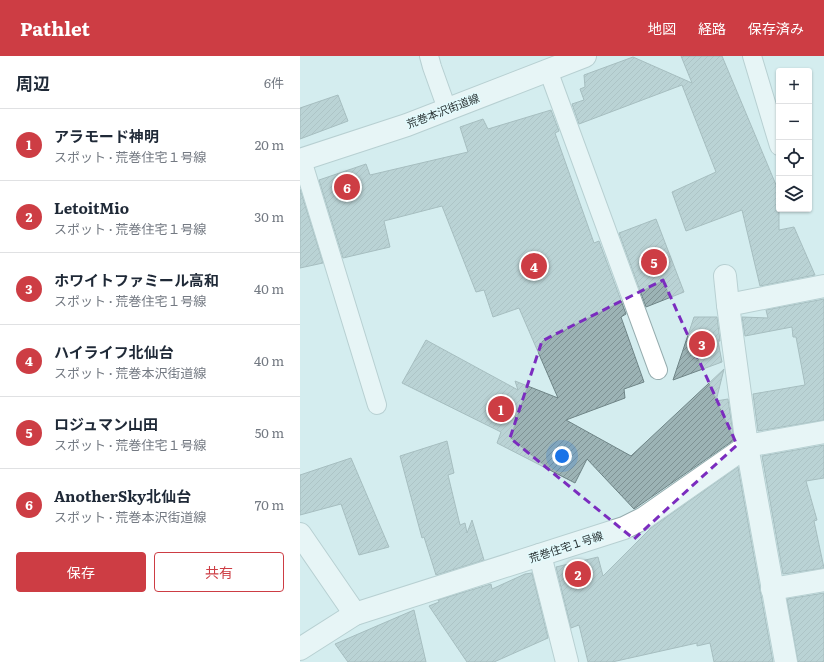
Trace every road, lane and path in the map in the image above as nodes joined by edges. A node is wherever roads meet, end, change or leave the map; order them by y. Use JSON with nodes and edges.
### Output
{"nodes":[{"id":1,"x":429,"y":56,"type":"edge"},
{"id":2,"x":582,"y":56,"type":"edge"},
{"id":3,"x":752,"y":56,"type":"edge"},
{"id":4,"x":548,"y":70,"type":"junction"},
{"id":5,"x":447,"y":109,"type":"junction"},
{"id":6,"x":777,"y":140,"type":"edge"},
{"id":7,"x":301,"y":160,"type":"edge"},
{"id":8,"x":725,"y":276,"type":"dead end"},
{"id":9,"x":824,"y":286,"type":"edge"},
{"id":10,"x":728,"y":305,"type":"junction"},
{"id":11,"x":658,"y":370,"type":"dead end"},
{"id":12,"x":377,"y":405,"type":"dead end"},
{"id":13,"x":824,"y":432,"type":"edge"},
{"id":14,"x":747,"y":446,"type":"junction"},
{"id":15,"x":300,"y":534,"type":"edge"},
{"id":16,"x":540,"y":555,"type":"junction"},
{"id":17,"x":824,"y":580,"type":"edge"},
{"id":18,"x":772,"y":589,"type":"junction"},
{"id":19,"x":355,"y":614,"type":"junction"},
{"id":20,"x":308,"y":651,"type":"edge"},
{"id":21,"x":567,"y":662,"type":"edge"},
{"id":22,"x":786,"y":662,"type":"edge"}],
"edges":[{"from":1,"to":5,"type":"lane"},
{"from":2,"to":4,"type":"street","name":"荒巻本沢街道線"},
{"from":3,"to":6,"type":"lane"},
{"from":4,"to":5,"type":"street","name":"荒巻本沢街道線"},
{"from":4,"to":11,"type":"lane"},
{"from":5,"to":7,"type":"street","name":"荒巻本沢街道線"},
{"from":7,"to":12,"type":"lane"},
{"from":8,"to":10,"type":"street"},
{"from":9,"to":10,"type":"street"},
{"from":10,"to":14,"type":"street"},
{"from":13,"to":14,"type":"street","name":"荒巻住宅１号線"},
{"from":14,"to":16,"type":"street","name":"荒巻住宅１号線"},
{"from":14,"to":18,"type":"street"},
{"from":15,"to":19,"type":"street"},
{"from":16,"to":19,"type":"street","name":"荒巻住宅１号線"},
{"from":16,"to":21,"type":"street"},
{"from":17,"to":18,"type":"street"},
{"from":18,"to":22,"type":"street"},
{"from":19,"to":20,"type":"street","name":"荒巻住宅１号線"}]}
